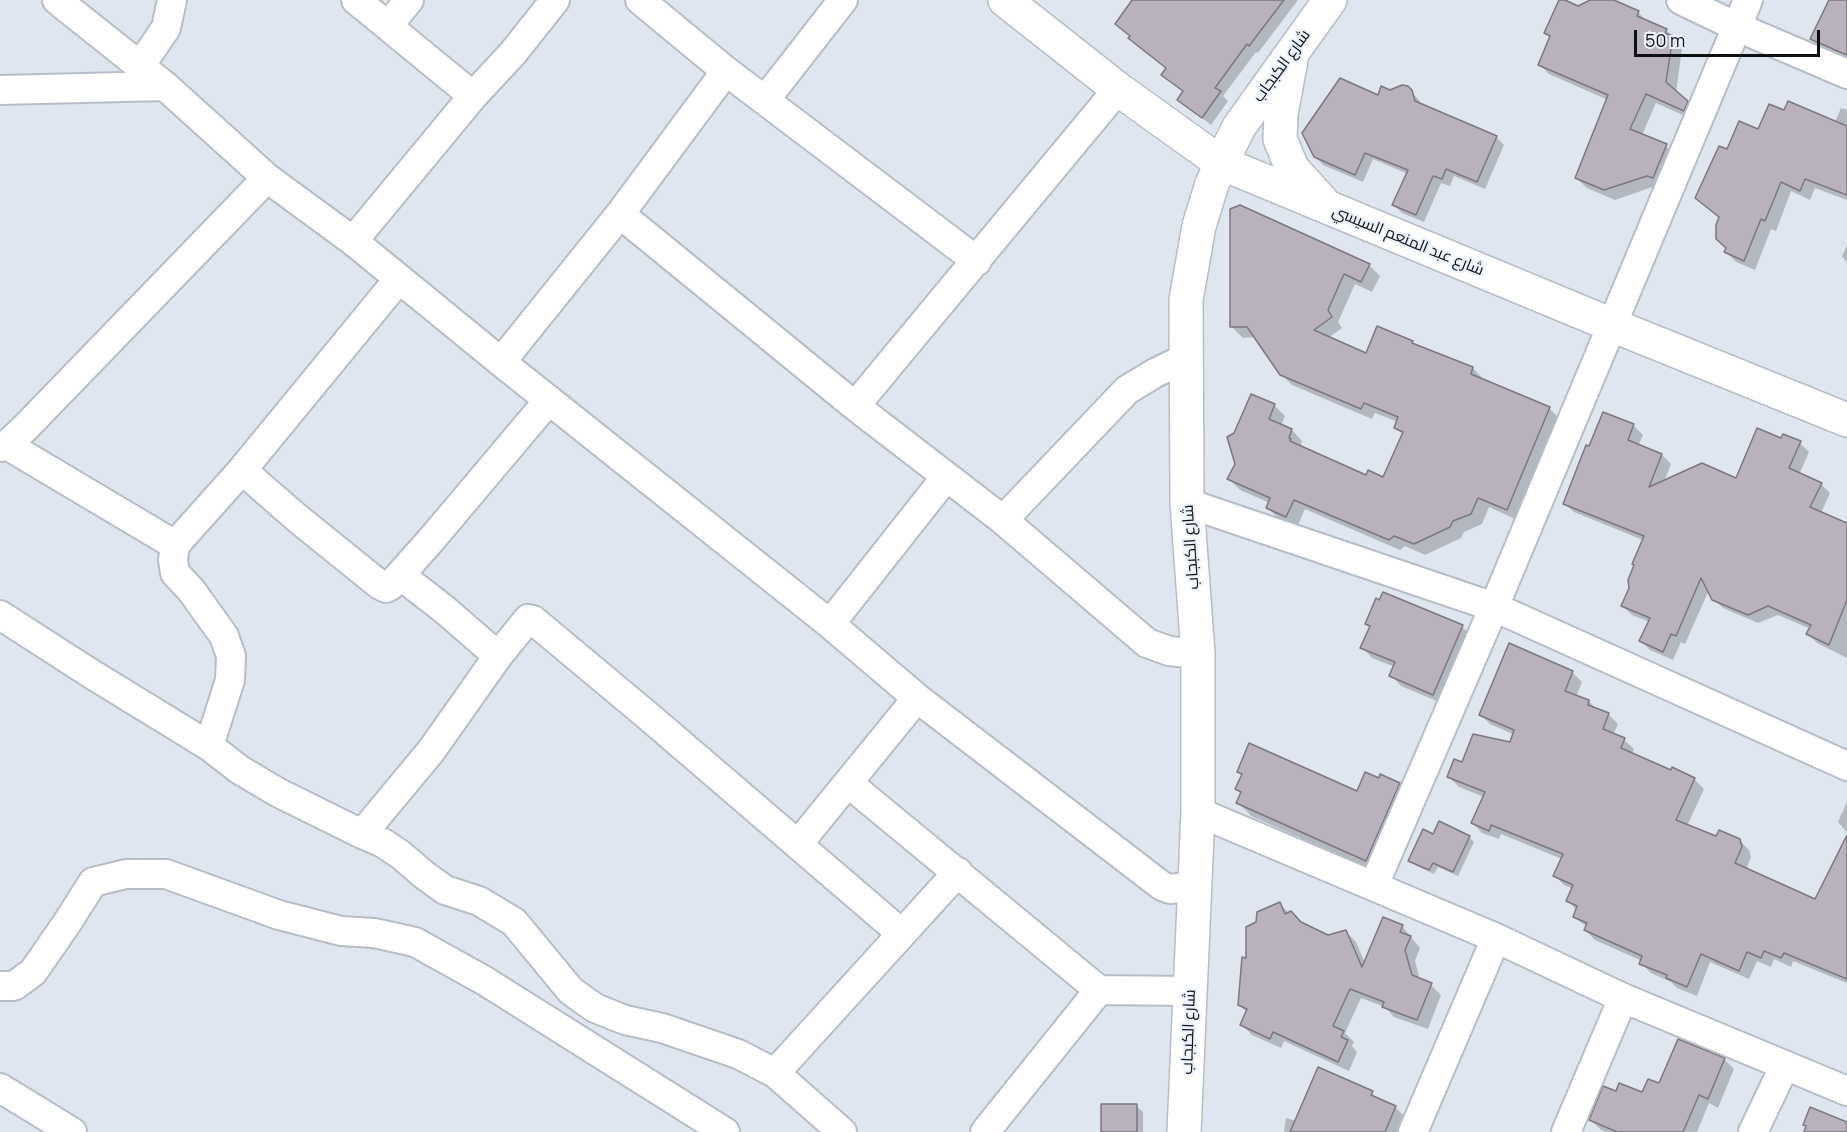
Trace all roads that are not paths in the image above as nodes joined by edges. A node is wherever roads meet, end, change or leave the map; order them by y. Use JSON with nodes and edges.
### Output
{"nodes":[{"id":1,"x":57,"y":0,"type":"edge"},
{"id":2,"x":172,"y":0,"type":"edge"},
{"id":3,"x":356,"y":0,"type":"edge"},
{"id":4,"x":409,"y":0,"type":"edge"},
{"id":5,"x":555,"y":0,"type":"edge"},
{"id":6,"x":640,"y":0,"type":"edge"},
{"id":7,"x":843,"y":0,"type":"edge"},
{"id":8,"x":1005,"y":0,"type":"edge"},
{"id":9,"x":1330,"y":0,"type":"edge"},
{"id":10,"x":1681,"y":0,"type":"edge"},
{"id":11,"x":1748,"y":0,"type":"edge"},
{"id":12,"x":388,"y":26,"type":"junction"},
{"id":13,"x":1737,"y":27,"type":"junction"},
{"id":14,"x":1292,"y":54,"type":"junction"},
{"id":15,"x":140,"y":66,"type":"junction"},
{"id":16,"x":726,"y":70,"type":"junction"},
{"id":17,"x":1847,"y":74,"type":"edge"},
{"id":18,"x":165,"y":86,"type":"junction"},
{"id":19,"x":1118,"y":88,"type":"junction"},
{"id":20,"x":0,"y":90,"type":"edge"},
{"id":21,"x":473,"y":96,"type":"junction"},
{"id":22,"x":765,"y":100,"type":"junction"},
{"id":23,"x":1221,"y":163,"type":"junction"},
{"id":24,"x":267,"y":178,"type":"junction"},
{"id":25,"x":1329,"y":208,"type":"junction"},
{"id":26,"x":620,"y":213,"type":"junction"},
{"id":27,"x":353,"y":241,"type":"junction"},
{"id":28,"x":977,"y":261,"type":"junction"},
{"id":29,"x":398,"y":279,"type":"junction"},
{"id":30,"x":1612,"y":325,"type":"junction"},
{"id":31,"x":1188,"y":357,"type":"junction"},
{"id":32,"x":501,"y":362,"type":"junction"},
{"id":33,"x":549,"y":400,"type":"junction"},
{"id":34,"x":855,"y":406,"type":"junction"},
{"id":35,"x":1847,"y":420,"type":"edge"},
{"id":36,"x":3,"y":446,"type":"edge"},
{"id":37,"x":242,"y":470,"type":"junction"},
{"id":38,"x":946,"y":477,"type":"junction"},
{"id":39,"x":1187,"y":504,"type":"junction"},
{"id":40,"x":1003,"y":520,"type":"junction"},
{"id":41,"x":175,"y":545,"type":"junction"},
{"id":42,"x":400,"y":575,"type":"junction"},
{"id":43,"x":1494,"y":607,"type":"junction"},
{"id":44,"x":0,"y":615,"type":"edge"},
{"id":45,"x":830,"y":624,"type":"junction"},
{"id":46,"x":1198,"y":654,"type":"junction"},
{"id":47,"x":498,"y":656,"type":"junction"},
{"id":48,"x":917,"y":698,"type":"junction"},
{"id":49,"x":209,"y":746,"type":"junction"},
{"id":50,"x":1847,"y":766,"type":"edge"},
{"id":51,"x":848,"y":783,"type":"junction"},
{"id":52,"x":1198,"y":812,"type":"junction"},
{"id":53,"x":362,"y":834,"type":"junction"},
{"id":54,"x":798,"y":844,"type":"junction"},
{"id":55,"x":958,"y":872,"type":"junction"},
{"id":56,"x":1374,"y":885,"type":"junction"},
{"id":57,"x":1195,"y":886,"type":"junction"},
{"id":58,"x":901,"y":933,"type":"junction"},
{"id":59,"x":1496,"y":938,"type":"junction"},
{"id":60,"x":0,"y":986,"type":"edge"},
{"id":61,"x":1100,"y":990,"type":"junction"},
{"id":62,"x":1190,"y":991,"type":"junction"},
{"id":63,"x":1623,"y":998,"type":"junction"},
{"id":64,"x":1785,"y":1065,"type":"junction"},
{"id":65,"x":775,"y":1073,"type":"junction"},
{"id":66,"x":0,"y":1088,"type":"edge"},
{"id":67,"x":1847,"y":1091,"type":"edge"},
{"id":68,"x":72,"y":1132,"type":"edge"},
{"id":69,"x":725,"y":1132,"type":"edge"},
{"id":70,"x":842,"y":1132,"type":"edge"},
{"id":71,"x":985,"y":1132,"type":"edge"},
{"id":72,"x":1184,"y":1132,"type":"edge"},
{"id":73,"x":1413,"y":1132,"type":"edge"},
{"id":74,"x":1566,"y":1132,"type":"edge"},
{"id":75,"x":1753,"y":1132,"type":"edge"}],
"edges":[{"from":1,"to":15,"type":"street"},
{"from":2,"to":15,"type":"street"},
{"from":3,"to":12,"type":"street"},
{"from":4,"to":12,"type":"street"},
{"from":5,"to":21,"type":"street"},
{"from":6,"to":16,"type":"street"},
{"from":7,"to":22,"type":"street"},
{"from":8,"to":19,"type":"main road","name":"شارع عبد المنعم السيسي"},
{"from":9,"to":14,"type":"main road","name":"شارع الكبجاب"},
{"from":10,"to":13,"type":"street"},
{"from":11,"to":13,"type":"street"},
{"from":12,"to":21,"type":"street"},
{"from":13,"to":17,"type":"street"},
{"from":13,"to":30,"type":"street"},
{"from":14,"to":23,"type":"main road","name":"شارع الكبجاب"},
{"from":14,"to":25,"type":"main road"},
{"from":15,"to":18,"type":"street"},
{"from":16,"to":22,"type":"street"},
{"from":16,"to":26,"type":"street"},
{"from":18,"to":20,"type":"street"},
{"from":18,"to":24,"type":"street"},
{"from":19,"to":23,"type":"main road","name":"شارع عبد المنعم السيسي"},
{"from":19,"to":28,"type":"street"},
{"from":21,"to":27,"type":"street"},
{"from":22,"to":28,"type":"street"},
{"from":23,"to":25,"type":"main road","name":"شارع عبد المنعم السيسي"},
{"from":23,"to":31,"type":"main road","name":"شارع الكبجاب"},
{"from":24,"to":27,"type":"street"},
{"from":24,"to":36,"type":"street"},
{"from":25,"to":30,"type":"main road","name":"شارع عبد المنعم السيسي"},
{"from":26,"to":32,"type":"street"},
{"from":26,"to":34,"type":"street"},
{"from":27,"to":29,"type":"street"},
{"from":28,"to":34,"type":"street"},
{"from":29,"to":32,"type":"street"},
{"from":29,"to":37,"type":"street"},
{"from":30,"to":35,"type":"main road","name":"شارع عبد المنعم السيسي"},
{"from":30,"to":43,"type":"street"},
{"from":31,"to":39,"type":"main road","name":"شارع الكبجاب"},
{"from":31,"to":40,"type":"street"},
{"from":32,"to":33,"type":"street"},
{"from":33,"to":42,"type":"street"},
{"from":33,"to":45,"type":"street"},
{"from":34,"to":38,"type":"street"},
{"from":36,"to":41,"type":"street"},
{"from":37,"to":41,"type":"street"},
{"from":37,"to":42,"type":"street"},
{"from":38,"to":40,"type":"street"},
{"from":38,"to":45,"type":"street"},
{"from":39,"to":43,"type":"street"},
{"from":39,"to":46,"type":"main road","name":"شارع الكبجاب"},
{"from":40,"to":46,"type":"street"},
{"from":41,"to":49,"type":"street"},
{"from":42,"to":47,"type":"street"},
{"from":43,"to":50,"type":"street"},
{"from":43,"to":56,"type":"street"},
{"from":44,"to":49,"type":"street"},
{"from":45,"to":48,"type":"street"},
{"from":46,"to":52,"type":"main road","name":"شارع الكبجاب"},
{"from":47,"to":53,"type":"street"},
{"from":47,"to":54,"type":"street"},
{"from":48,"to":51,"type":"street"},
{"from":48,"to":57,"type":"street"},
{"from":49,"to":53,"type":"street"},
{"from":51,"to":54,"type":"street"},
{"from":51,"to":55,"type":"street"},
{"from":52,"to":56,"type":"street"},
{"from":52,"to":57,"type":"main road","name":"شارع الكبجاب"},
{"from":53,"to":65,"type":"street"},
{"from":54,"to":58,"type":"street"},
{"from":55,"to":58,"type":"street"},
{"from":55,"to":61,"type":"street"},
{"from":56,"to":59,"type":"street"},
{"from":57,"to":62,"type":"main road","name":"شارع الكبجاب"},
{"from":58,"to":65,"type":"street"},
{"from":59,"to":63,"type":"street"},
{"from":59,"to":73,"type":"street"},
{"from":60,"to":69,"type":"street"},
{"from":61,"to":62,"type":"street"},
{"from":61,"to":71,"type":"street"},
{"from":62,"to":72,"type":"main road","name":"شارع الكبجاب"},
{"from":63,"to":64,"type":"street"},
{"from":63,"to":74,"type":"street"},
{"from":64,"to":67,"type":"street"},
{"from":64,"to":75,"type":"street"},
{"from":65,"to":70,"type":"street"},
{"from":66,"to":68,"type":"street"}]}
